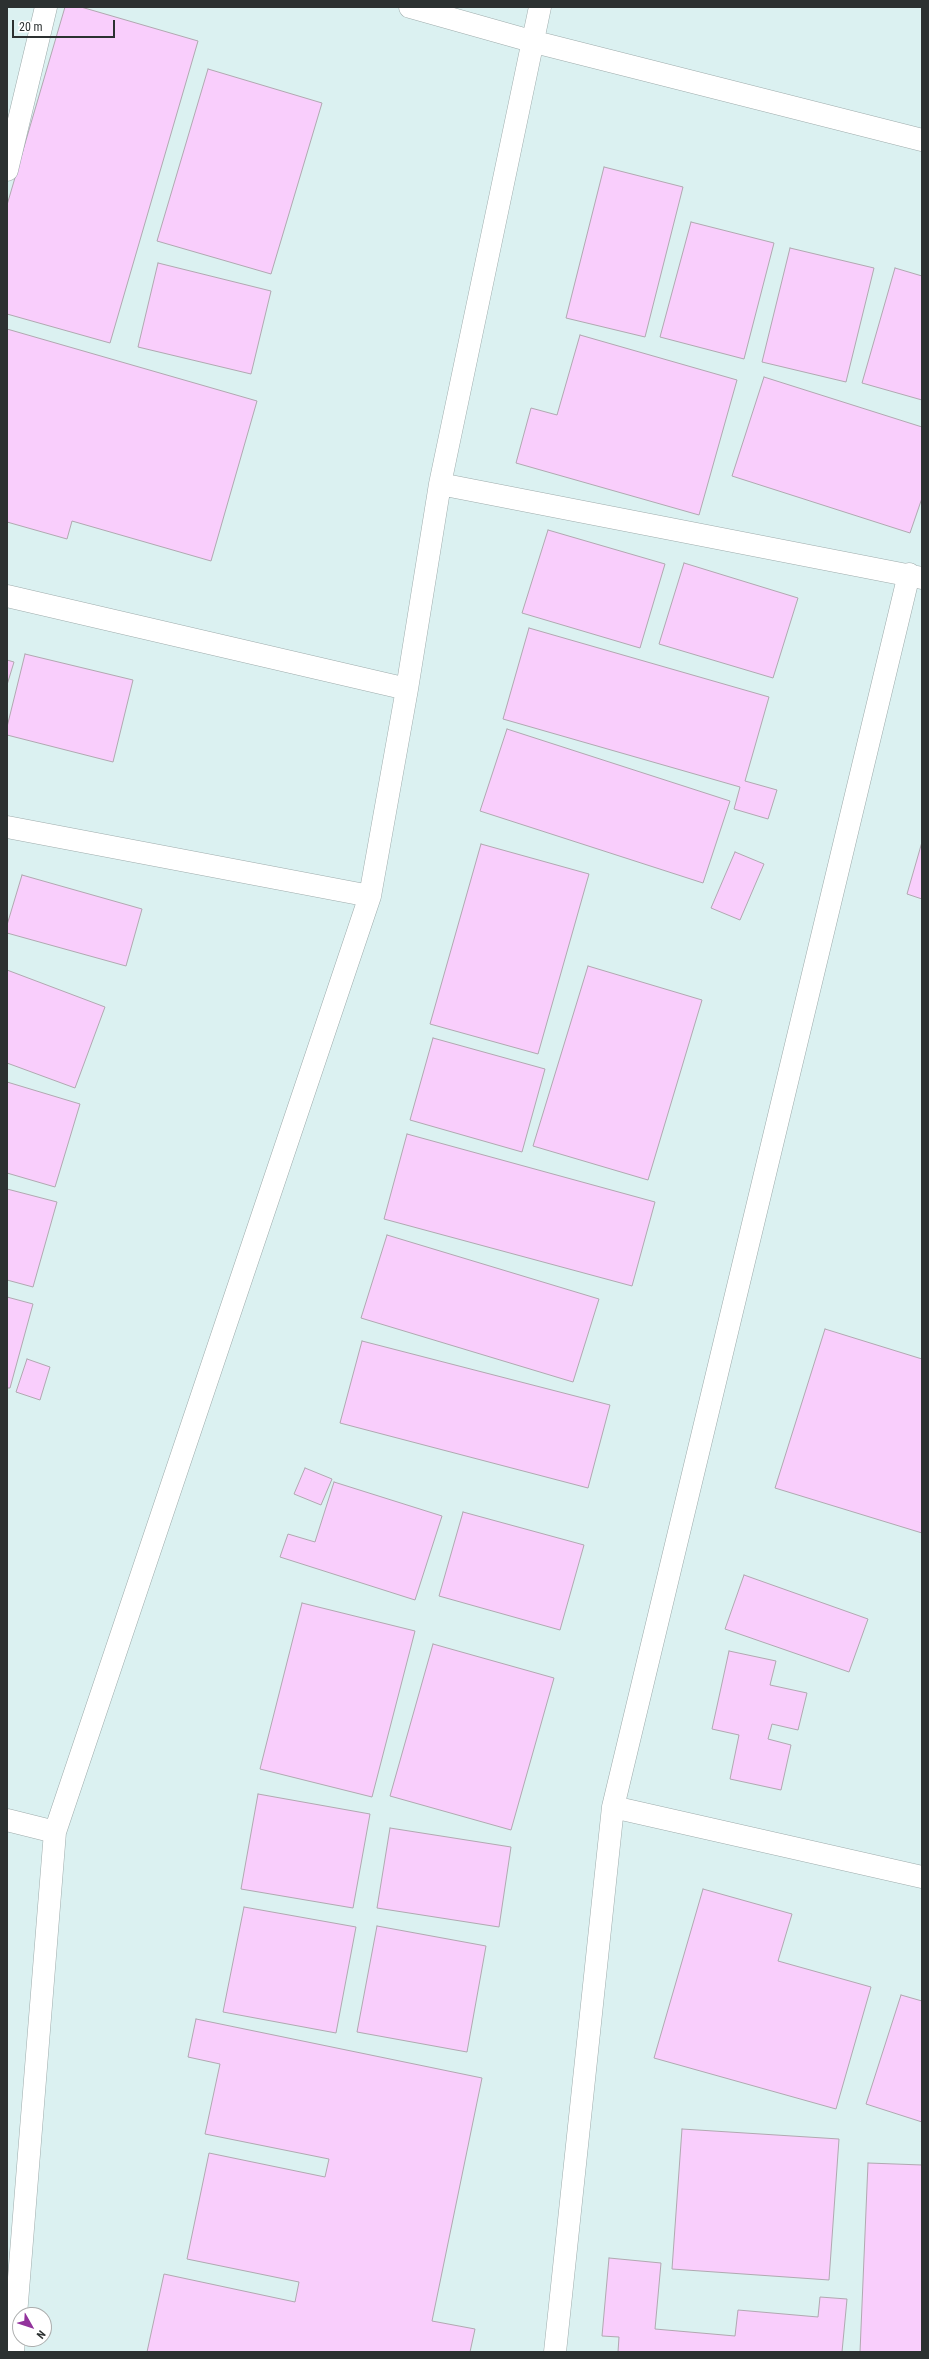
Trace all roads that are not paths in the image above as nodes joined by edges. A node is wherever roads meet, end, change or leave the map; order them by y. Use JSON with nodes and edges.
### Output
{"nodes":[{"id":1,"x":46,"y":7,"type":"edge"},
{"id":2,"x":410,"y":7,"type":"edge"},
{"id":3,"x":540,"y":7,"type":"edge"},
{"id":4,"x":531,"y":41,"type":"junction"},
{"id":5,"x":922,"y":140,"type":"edge"},
{"id":6,"x":7,"y":170,"type":"edge"},
{"id":7,"x":440,"y":484,"type":"junction"},
{"id":8,"x":915,"y":576,"type":"edge"},
{"id":9,"x":7,"y":596,"type":"edge"},
{"id":10,"x":407,"y":689,"type":"junction"},
{"id":11,"x":7,"y":827,"type":"edge"},
{"id":12,"x":370,"y":896,"type":"junction"},
{"id":13,"x":613,"y":1807,"type":"junction"},
{"id":14,"x":7,"y":1820,"type":"edge"},
{"id":15,"x":55,"y":1832,"type":"junction"},
{"id":16,"x":922,"y":1877,"type":"edge"},
{"id":17,"x":13,"y":2352,"type":"edge"},
{"id":18,"x":555,"y":2352,"type":"edge"}],
"edges":[{"from":1,"to":6,"type":"street"},
{"from":2,"to":4,"type":"street"},
{"from":3,"to":4,"type":"street"},
{"from":4,"to":5,"type":"street"},
{"from":4,"to":7,"type":"street"},
{"from":7,"to":8,"type":"street"},
{"from":7,"to":10,"type":"street"},
{"from":8,"to":13,"type":"street"},
{"from":9,"to":10,"type":"street"},
{"from":10,"to":12,"type":"street"},
{"from":11,"to":12,"type":"street"},
{"from":12,"to":15,"type":"street"},
{"from":13,"to":16,"type":"street"},
{"from":13,"to":18,"type":"street"},
{"from":14,"to":15,"type":"street"},
{"from":15,"to":17,"type":"street"}]}
